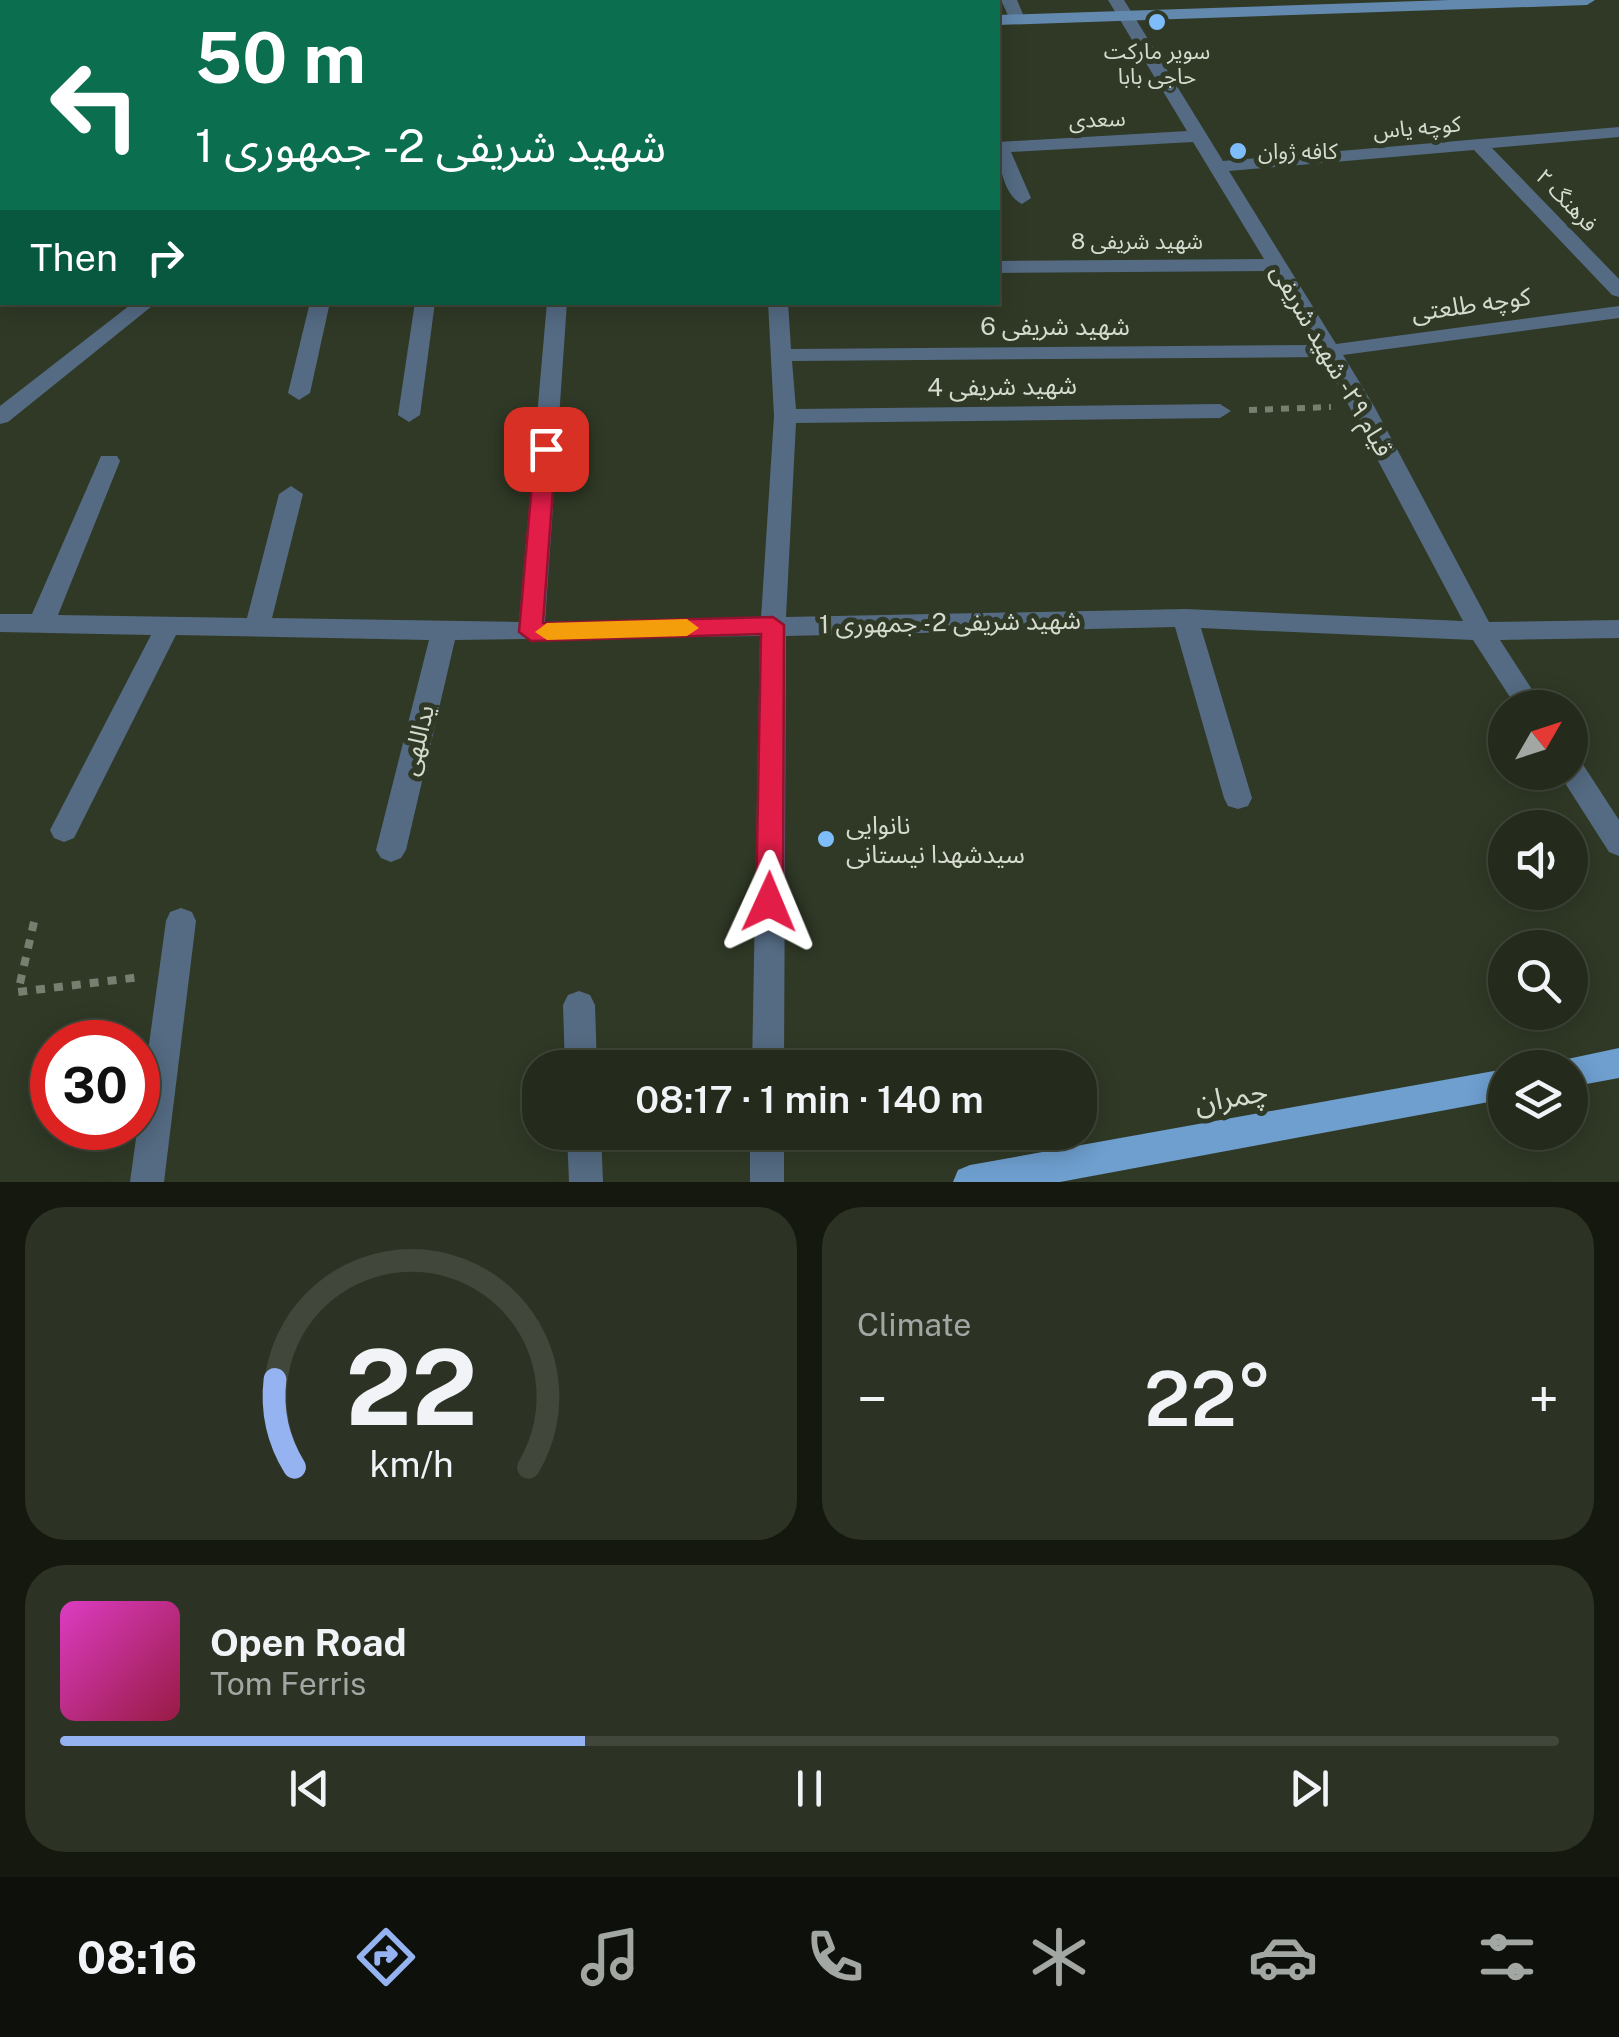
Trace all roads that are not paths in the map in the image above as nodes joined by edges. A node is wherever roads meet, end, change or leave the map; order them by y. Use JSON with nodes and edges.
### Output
{"nodes":[{"id":1,"x":1008,"y":0,"type":"edge"},
{"id":2,"x":1587,"y":0,"type":"edge"},
{"id":3,"x":1383,"y":4,"type":"edge"},
{"id":4,"x":1122,"y":8,"type":"edge"},
{"id":5,"x":1017,"y":19,"type":"junction"},
{"id":6,"x":1000,"y":20,"type":"edge"},
{"id":7,"x":1619,"y":132,"type":"edge"},
{"id":8,"x":1200,"y":136,"type":"junction"},
{"id":9,"x":1478,"y":144,"type":"junction"},
{"id":10,"x":1000,"y":147,"type":"edge"},
{"id":11,"x":1000,"y":149,"type":"edge"},
{"id":12,"x":1218,"y":167,"type":"junction"},
{"id":13,"x":1022,"y":198,"type":"dead end"},
{"id":14,"x":1278,"y":265,"type":"junction"},
{"id":15,"x":1000,"y":267,"type":"edge"},
{"id":16,"x":1619,"y":291,"type":"edge"},
{"id":17,"x":143,"y":305,"type":"edge"},
{"id":18,"x":319,"y":305,"type":"edge"},
{"id":19,"x":426,"y":305,"type":"edge"},
{"id":20,"x":558,"y":305,"type":"edge"},
{"id":21,"x":778,"y":305,"type":"edge"},
{"id":22,"x":1619,"y":312,"type":"edge"},
{"id":23,"x":1330,"y":351,"type":"junction"},
{"id":24,"x":781,"y":356,"type":"junction"},
{"id":25,"x":299,"y":393,"type":"dead end"},
{"id":26,"x":1220,"y":410,"type":"road end"},
{"id":27,"x":410,"y":415,"type":"dead end"},
{"id":28,"x":0,"y":416,"type":"edge"},
{"id":29,"x":784,"y":416,"type":"junction"},
{"id":30,"x":109,"y":461,"type":"dead end"},
{"id":31,"x":291,"y":494,"type":"dead end"},
{"id":32,"x":1185,"y":618,"type":"junction"},
{"id":33,"x":0,"y":623,"type":"edge"},
{"id":34,"x":41,"y":624,"type":"junction"},
{"id":35,"x":773,"y":625,"type":"junction"},
{"id":36,"x":168,"y":626,"type":"junction"},
{"id":37,"x":257,"y":628,"type":"junction"},
{"id":38,"x":1481,"y":630,"type":"junction"},
{"id":39,"x":1619,"y":630,"type":"edge"},
{"id":40,"x":444,"y":631,"type":"junction"},
{"id":41,"x":531,"y":632,"type":"junction"},
{"id":42,"x":1519,"y":690,"type":"edge"},
{"id":43,"x":1584,"y":790,"type":"edge"},
{"id":44,"x":1238,"y":798,"type":"dead end"},
{"id":45,"x":64,"y":830,"type":"dead end"},
{"id":46,"x":1619,"y":844,"type":"edge"},
{"id":47,"x":391,"y":850,"type":"dead end"},
{"id":48,"x":181,"y":921,"type":"dead end"},
{"id":49,"x":579,"y":1005,"type":"dead end"},
{"id":50,"x":581,"y":1050,"type":"edge"},
{"id":51,"x":768,"y":1050,"type":"edge"},
{"id":52,"x":1619,"y":1062,"type":"edge"},
{"id":53,"x":1588,"y":1068,"type":"edge"},
{"id":54,"x":1488,"y":1087,"type":"edge"},
{"id":55,"x":585,"y":1150,"type":"edge"},
{"id":56,"x":767,"y":1150,"type":"edge"},
{"id":57,"x":146,"y":1182,"type":"edge"},
{"id":58,"x":586,"y":1182,"type":"edge"},
{"id":59,"x":767,"y":1182,"type":"edge"},
{"id":60,"x":970,"y":1182,"type":"edge"}],
"edges":[{"from":1,"to":5,"type":"street"},
{"from":2,"to":3,"type":"main road"},
{"from":3,"to":4,"type":"main road"},
{"from":4,"to":5,"type":"main road"},
{"from":4,"to":8,"type":"street","name":"قیام ۲۹ - شهید شریفی"},
{"from":5,"to":6,"type":"main road"},
{"from":7,"to":9,"type":"street","name":"کوچه یاس"},
{"from":8,"to":10,"type":"street","name":"سعدی"},
{"from":8,"to":12,"type":"street","name":"قیام ۲۹ - شهید شریفی"},
{"from":9,"to":12,"type":"street","name":"کوچه یاس"},
{"from":9,"to":16,"type":"street","name":"فرهنگ ۲"},
{"from":11,"to":13,"type":"street"},
{"from":12,"to":14,"type":"street","name":"قیام ۲۹ - شهید شریفی"},
{"from":14,"to":15,"type":"street","name":"شهید شریفی 8"},
{"from":14,"to":23,"type":"street","name":"قیام ۲۹ - شهید شریفی"},
{"from":17,"to":28,"type":"street"},
{"from":18,"to":25,"type":"street"},
{"from":19,"to":27,"type":"street"},
{"from":20,"to":41,"type":"street"},
{"from":21,"to":24,"type":"street"},
{"from":22,"to":23,"type":"street","name":"کوچه طلعتی"},
{"from":23,"to":24,"type":"street","name":"شهید شریفی 6"},
{"from":23,"to":38,"type":"street","name":"قیام ۲۹ - شهید شریفی"},
{"from":24,"to":29,"type":"street"},
{"from":26,"to":29,"type":"street","name":"شهید شریفی 4"},
{"from":29,"to":35,"type":"street"},
{"from":30,"to":34,"type":"street"},
{"from":31,"to":37,"type":"street"},
{"from":32,"to":35,"type":"street","name":"شهید شریفی 2 - جمهوری 1"},
{"from":32,"to":38,"type":"street","name":"شهید شریفی 2 - جمهوری 1"},
{"from":32,"to":44,"type":"street"},
{"from":33,"to":34,"type":"street","name":"شهید شریفی 2 - جمهوری 1"},
{"from":34,"to":36,"type":"street","name":"شهید شریفی 2 - جمهوری 1"},
{"from":35,"to":41,"type":"street","name":"شهید شریفی 2 - جمهوری 1"},
{"from":35,"to":51,"type":"street"},
{"from":36,"to":37,"type":"street","name":"شهید شریفی 2 - جمهوری 1"},
{"from":36,"to":45,"type":"street"},
{"from":37,"to":40,"type":"street","name":"شهید شریفی 2 - جمهوری 1"},
{"from":38,"to":39,"type":"street","name":"شهید شریفی 2 - جمهوری 1"},
{"from":38,"to":42,"type":"street","name":"قیام ۲۹ - شهید شریفی"},
{"from":40,"to":41,"type":"street","name":"شهید شریفی 2 - جمهوری 1"},
{"from":40,"to":47,"type":"street","name":"یداللهی"},
{"from":43,"to":46,"type":"street"},
{"from":48,"to":57,"type":"street"},
{"from":49,"to":50,"type":"street"},
{"from":52,"to":53,"type":"main road"},
{"from":54,"to":60,"type":"main road","name":"چمران"},
{"from":55,"to":58,"type":"street"},
{"from":56,"to":59,"type":"street"}]}
